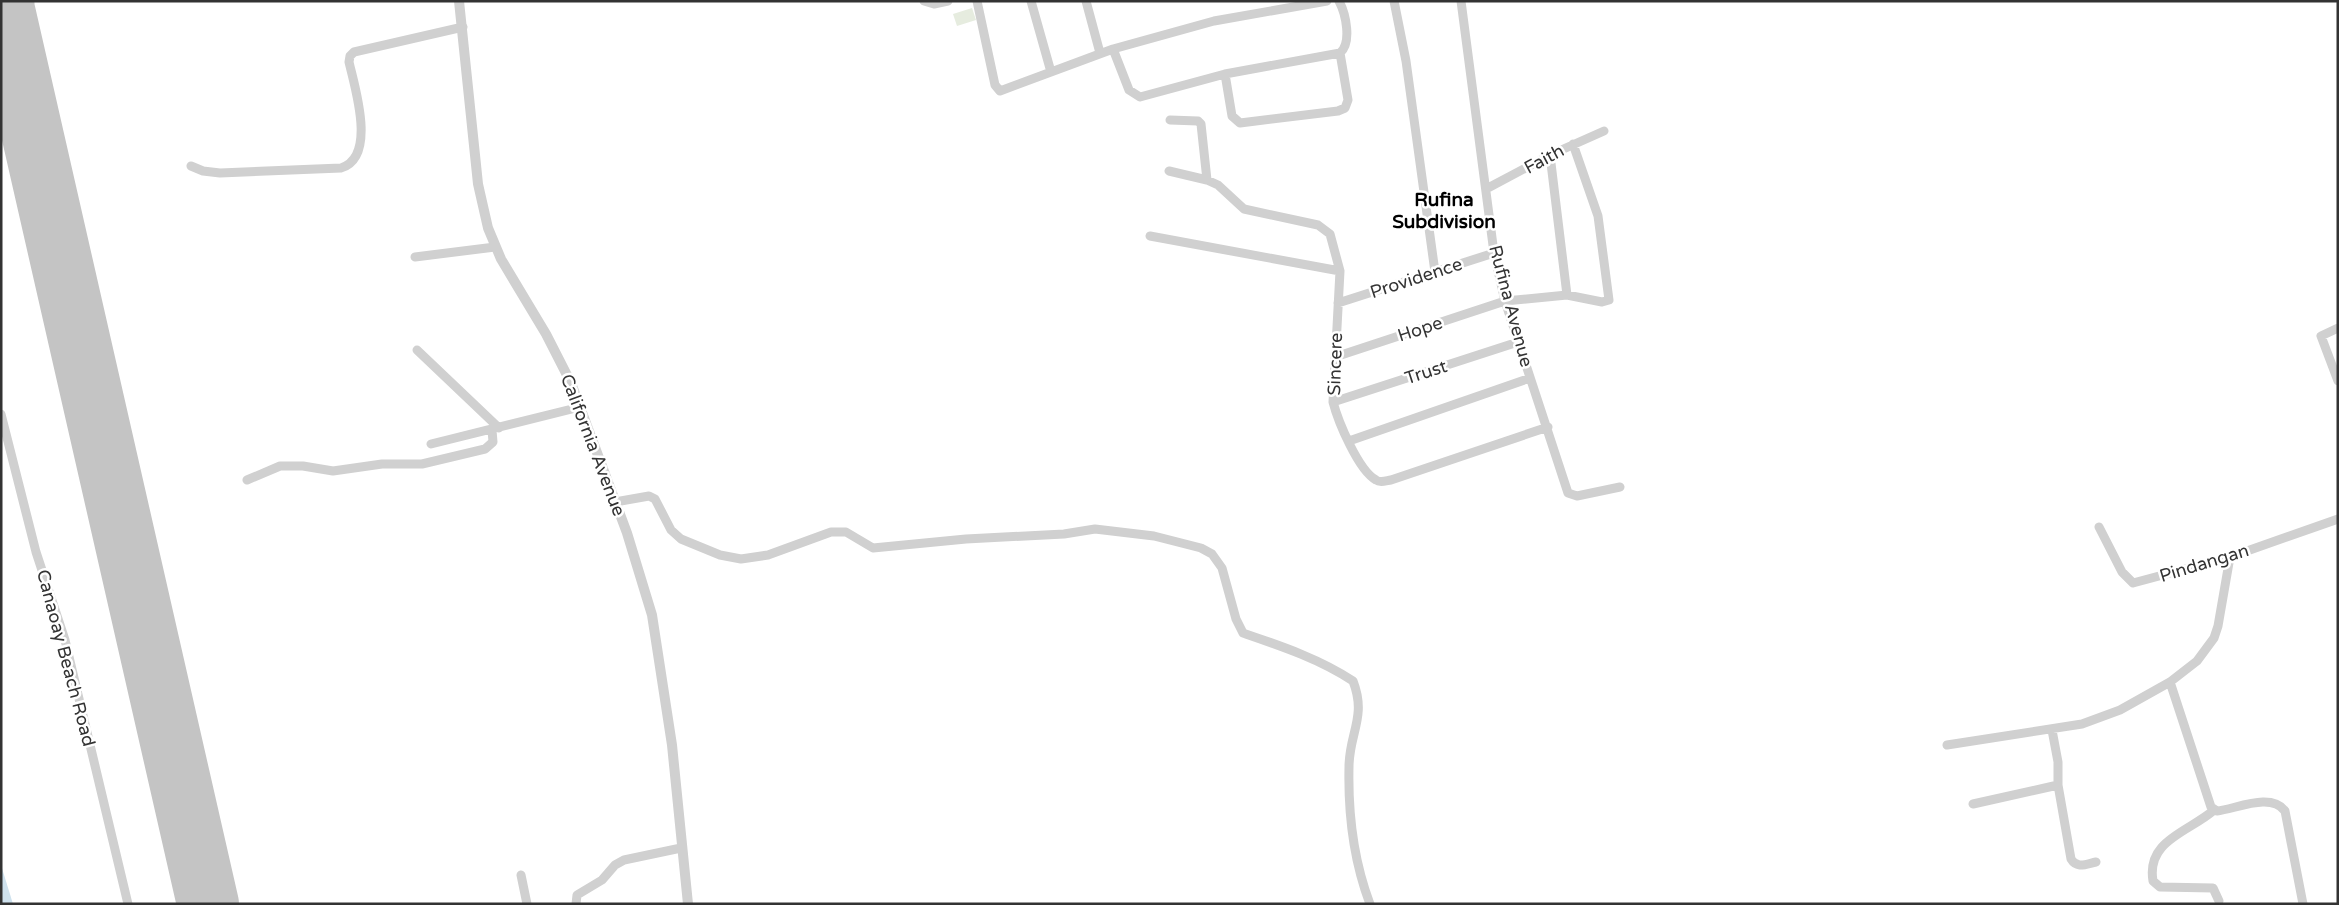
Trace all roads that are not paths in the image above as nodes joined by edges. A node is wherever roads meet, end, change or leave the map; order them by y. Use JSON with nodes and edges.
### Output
{"nodes":[{"id":1,"x":459,"y":1,"type":"edge"},
{"id":2,"x":924,"y":1,"type":"edge"},
{"id":3,"x":948,"y":1,"type":"edge"},
{"id":4,"x":977,"y":1,"type":"edge"},
{"id":5,"x":1032,"y":1,"type":"edge"},
{"id":6,"x":1086,"y":1,"type":"edge"},
{"id":7,"x":1327,"y":1,"type":"edge"},
{"id":8,"x":1339,"y":1,"type":"edge"},
{"id":9,"x":1394,"y":1,"type":"edge"},
{"id":10,"x":1461,"y":1,"type":"edge"},
{"id":11,"x":463,"y":27,"type":"junction"},
{"id":12,"x":1113,"y":49,"type":"junction"},
{"id":13,"x":1100,"y":54,"type":"junction"},
{"id":14,"x":1340,"y":54,"type":"junction"},
{"id":15,"x":1051,"y":72,"type":"junction"},
{"id":16,"x":1225,"y":74,"type":"junction"},
{"id":17,"x":1170,"y":120,"type":"dead end"},
{"id":18,"x":1604,"y":131,"type":"dead end"},
{"id":19,"x":1574,"y":144,"type":"junction"},
{"id":20,"x":1550,"y":155,"type":"junction"},
{"id":21,"x":191,"y":166,"type":"dead end"},
{"id":22,"x":1169,"y":171,"type":"dead end"},
{"id":23,"x":1207,"y":180,"type":"junction"},
{"id":24,"x":1486,"y":189,"type":"junction"},
{"id":25,"x":1150,"y":236,"type":"dead end"},
{"id":26,"x":495,"y":246,"type":"junction"},
{"id":27,"x":1494,"y":253,"type":"junction"},
{"id":28,"x":415,"y":257,"type":"dead end"},
{"id":29,"x":1340,"y":271,"type":"junction"},
{"id":30,"x":1435,"y":272,"type":"junction"},
{"id":31,"x":1567,"y":295,"type":"junction"},
{"id":32,"x":1506,"y":302,"type":"junction"},
{"id":33,"x":1338,"y":303,"type":"junction"},
{"id":34,"x":2338,"y":328,"type":"edge"},
{"id":35,"x":1518,"y":342,"type":"junction"},
{"id":36,"x":417,"y":350,"type":"dead end"},
{"id":37,"x":1335,"y":357,"type":"junction"},
{"id":38,"x":1530,"y":378,"type":"junction"},
{"id":39,"x":2338,"y":380,"type":"edge"},
{"id":40,"x":1333,"y":402,"type":"junction"},
{"id":41,"x":580,"y":407,"type":"junction"},
{"id":42,"x":1,"y":414,"type":"edge"},
{"id":43,"x":1548,"y":427,"type":"junction"},
{"id":44,"x":496,"y":429,"type":"junction"},
{"id":45,"x":1349,"y":441,"type":"junction"},
{"id":46,"x":431,"y":444,"type":"dead end"},
{"id":47,"x":246,"y":480,"type":"dead end"},
{"id":48,"x":1620,"y":487,"type":"dead end"},
{"id":49,"x":615,"y":502,"type":"junction"},
{"id":50,"x":2338,"y":519,"type":"edge"},
{"id":51,"x":2099,"y":527,"type":"dead end"},
{"id":52,"x":2230,"y":557,"type":"junction"},
{"id":53,"x":2170,"y":682,"type":"junction"},
{"id":54,"x":2052,"y":730,"type":"junction"},
{"id":55,"x":1947,"y":745,"type":"dead end"},
{"id":56,"x":2058,"y":785,"type":"junction"},
{"id":57,"x":1973,"y":804,"type":"dead end"},
{"id":58,"x":2214,"y":810,"type":"junction"},
{"id":59,"x":681,"y":848,"type":"junction"},
{"id":60,"x":2096,"y":862,"type":"dead end"},
{"id":61,"x":521,"y":875,"type":"dead end"},
{"id":62,"x":2218,"y":901,"type":"dead end"},
{"id":63,"x":128,"y":904,"type":"edge"},
{"id":64,"x":527,"y":904,"type":"edge"},
{"id":65,"x":576,"y":904,"type":"edge"},
{"id":66,"x":688,"y":904,"type":"edge"},
{"id":67,"x":1370,"y":904,"type":"edge"},
{"id":68,"x":2303,"y":904,"type":"edge"}],
"edges":[{"from":1,"to":11,"type":"street","name":"California Avenue"},
{"from":2,"to":3,"type":"street"},
{"from":4,"to":15,"type":"street"},
{"from":5,"to":15,"type":"street"},
{"from":6,"to":13,"type":"street"},
{"from":7,"to":12,"type":"street"},
{"from":8,"to":14,"type":"street"},
{"from":9,"to":30,"type":"street"},
{"from":10,"to":24,"type":"street","name":"Rufina Avenue"},
{"from":11,"to":21,"type":"street"},
{"from":11,"to":26,"type":"street","name":"California Avenue"},
{"from":12,"to":13,"type":"street"},
{"from":12,"to":16,"type":"street"},
{"from":13,"to":15,"type":"street"},
{"from":14,"to":16,"type":"street"},
{"from":14,"to":16,"type":"street"},
{"from":17,"to":23,"type":"street"},
{"from":18,"to":19,"type":"street","name":"Faith"},
{"from":19,"to":20,"type":"street","name":"Faith"},
{"from":19,"to":31,"type":"street","name":"Hope"},
{"from":20,"to":24,"type":"street","name":"Faith"},
{"from":20,"to":31,"type":"street"},
{"from":22,"to":23,"type":"street","name":"Sincere"},
{"from":23,"to":29,"type":"street","name":"Sincere"},
{"from":24,"to":27,"type":"street","name":"Rufina Avenue"},
{"from":25,"to":29,"type":"street"},
{"from":26,"to":28,"type":"street"},
{"from":26,"to":41,"type":"street","name":"California Avenue"},
{"from":27,"to":30,"type":"street","name":"Providence"},
{"from":27,"to":32,"type":"street","name":"Rufina Avenue"},
{"from":29,"to":33,"type":"street","name":"Sincere"},
{"from":30,"to":33,"type":"street","name":"Providence"},
{"from":31,"to":32,"type":"street","name":"Hope"},
{"from":32,"to":35,"type":"street","name":"Rufina Avenue"},
{"from":32,"to":37,"type":"street","name":"Hope"},
{"from":33,"to":37,"type":"street","name":"Sincere"},
{"from":34,"to":39,"type":"street"},
{"from":35,"to":38,"type":"street","name":"Rufina Avenue"},
{"from":35,"to":40,"type":"street","name":"Trust"},
{"from":36,"to":44,"type":"street"},
{"from":37,"to":40,"type":"street","name":"Sincere"},
{"from":38,"to":43,"type":"street","name":"Rufina Avenue"},
{"from":38,"to":45,"type":"street"},
{"from":40,"to":45,"type":"street","name":"Sincere"},
{"from":41,"to":44,"type":"street"},
{"from":41,"to":49,"type":"street","name":"California Avenue"},
{"from":42,"to":63,"type":"street","name":"Canaoay Beach Road"},
{"from":43,"to":45,"type":"street","name":"Sincere"},
{"from":43,"to":48,"type":"street","name":"Rufina Avenue"},
{"from":44,"to":46,"type":"street"},
{"from":44,"to":47,"type":"street"},
{"from":49,"to":59,"type":"street","name":"California Avenue"},
{"from":49,"to":67,"type":"street"},
{"from":50,"to":52,"type":"street","name":"Pindangan"},
{"from":51,"to":52,"type":"street","name":"Pindangan"},
{"from":52,"to":53,"type":"street"},
{"from":53,"to":54,"type":"street"},
{"from":53,"to":58,"type":"street"},
{"from":54,"to":55,"type":"street"},
{"from":54,"to":56,"type":"street"},
{"from":56,"to":57,"type":"street"},
{"from":56,"to":60,"type":"street"},
{"from":58,"to":62,"type":"street"},
{"from":58,"to":68,"type":"street"},
{"from":59,"to":65,"type":"street"},
{"from":59,"to":66,"type":"street","name":"California Avenue"},
{"from":61,"to":64,"type":"street"}]}
